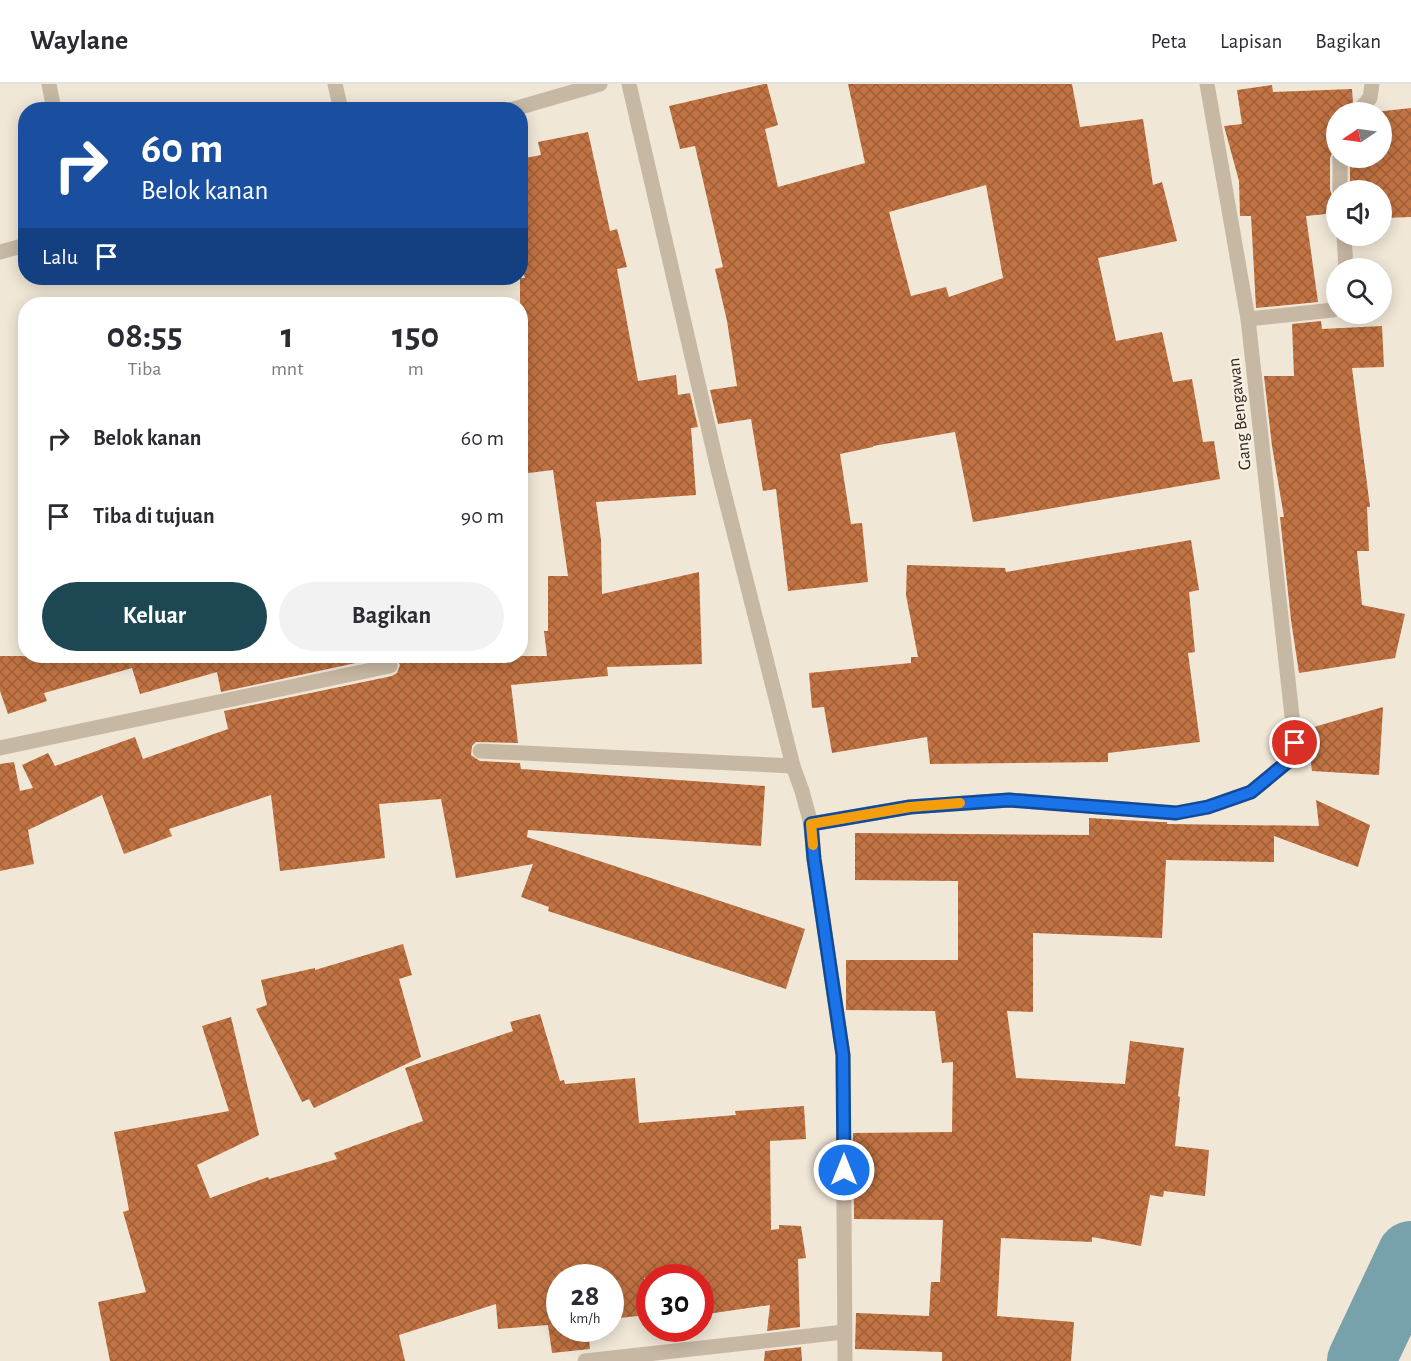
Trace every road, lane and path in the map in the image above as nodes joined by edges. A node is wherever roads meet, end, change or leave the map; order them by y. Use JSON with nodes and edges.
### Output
{"nodes":[{"id":1,"x":49,"y":84,"type":"edge"},
{"id":2,"x":335,"y":84,"type":"edge"},
{"id":3,"x":600,"y":84,"type":"edge"},
{"id":4,"x":629,"y":84,"type":"edge"},
{"id":5,"x":1207,"y":84,"type":"edge"},
{"id":6,"x":1372,"y":84,"type":"edge"},
{"id":7,"x":52,"y":102,"type":"edge"},
{"id":8,"x":339,"y":102,"type":"edge"},
{"id":9,"x":1367,"y":102,"type":"edge"},
{"id":10,"x":528,"y":105,"type":"edge"},
{"id":11,"x":18,"y":247,"type":"edge"},
{"id":12,"x":0,"y":252,"type":"edge"},
{"id":13,"x":1326,"y":311,"type":"edge"},
{"id":14,"x":1248,"y":319,"type":"junction"},
{"id":15,"x":390,"y":666,"type":"dead end"},
{"id":16,"x":0,"y":748,"type":"edge"},
{"id":17,"x":480,"y":751,"type":"dead end"},
{"id":18,"x":793,"y":766,"type":"junction"},
{"id":19,"x":811,"y":824,"type":"junction"},
{"id":20,"x":844,"y":1332,"type":"junction"},
{"id":21,"x":585,"y":1361,"type":"edge"},
{"id":22,"x":845,"y":1361,"type":"edge"}],
"edges":[{"from":1,"to":7,"type":"street"},
{"from":2,"to":8,"type":"street"},
{"from":3,"to":10,"type":"street"},
{"from":4,"to":18,"type":"street"},
{"from":5,"to":14,"type":"street","name":"Gang Bengawan"},
{"from":6,"to":9,"type":"street"},
{"from":11,"to":12,"type":"street"},
{"from":13,"to":14,"type":"street"},
{"from":14,"to":19,"type":"street","name":"Gang Bengawan"},
{"from":15,"to":16,"type":"street"},
{"from":17,"to":18,"type":"street"},
{"from":18,"to":19,"type":"street"},
{"from":19,"to":20,"type":"street"},
{"from":20,"to":21,"type":"street"},
{"from":20,"to":22,"type":"street"}]}
